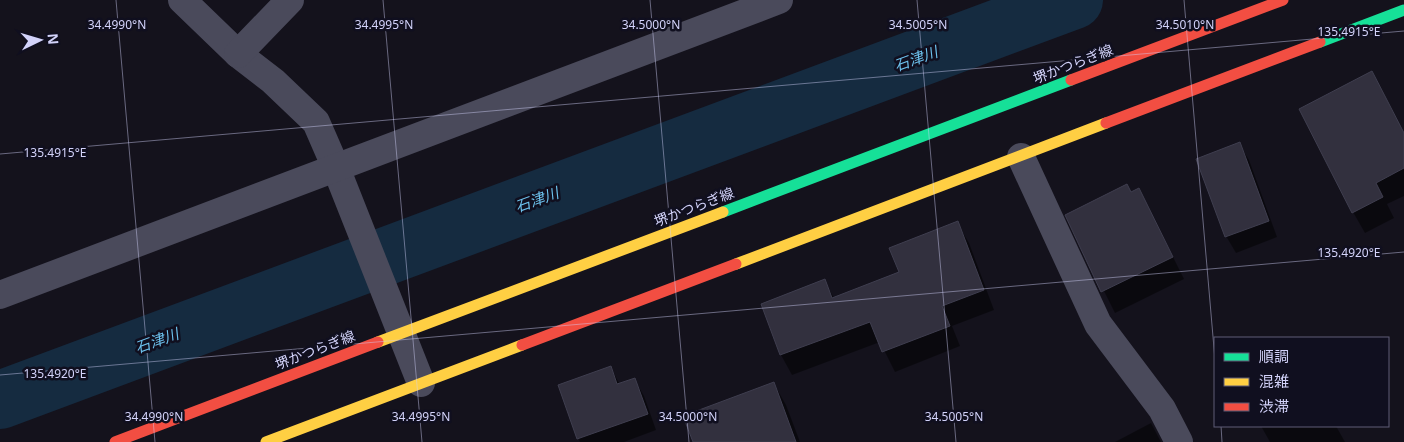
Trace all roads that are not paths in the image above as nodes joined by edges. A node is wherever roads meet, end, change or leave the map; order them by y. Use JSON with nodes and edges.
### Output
{"nodes":[{"id":1,"x":182,"y":0,"type":"edge"},
{"id":2,"x":290,"y":0,"type":"edge"},
{"id":3,"x":779,"y":0,"type":"edge"},
{"id":4,"x":1283,"y":0,"type":"edge"},
{"id":5,"x":1404,"y":10,"type":"edge"},
{"id":6,"x":238,"y":54,"type":"junction"},
{"id":7,"x":1021,"y":157,"type":"junction"},
{"id":8,"x":336,"y":168,"type":"junction"},
{"id":9,"x":0,"y":295,"type":"edge"},
{"id":10,"x":402,"y":333,"type":"junction"},
{"id":11,"x":421,"y":383,"type":"junction"},
{"id":12,"x":115,"y":442,"type":"edge"},
{"id":13,"x":266,"y":442,"type":"edge"},
{"id":14,"x":1179,"y":442,"type":"edge"}],
"edges":[{"from":1,"to":6,"type":"street"},
{"from":2,"to":6,"type":"street"},
{"from":3,"to":8,"type":"street"},
{"from":4,"to":10,"type":"main road","name":"堺かつらぎ線"},
{"from":5,"to":7,"type":"main road"},
{"from":6,"to":8,"type":"street"},
{"from":7,"to":11,"type":"main road"},
{"from":7,"to":14,"type":"street"},
{"from":8,"to":9,"type":"street"},
{"from":8,"to":10,"type":"street"},
{"from":10,"to":11,"type":"street"},
{"from":10,"to":12,"type":"main road","name":"堺かつらぎ線"},
{"from":11,"to":13,"type":"main road"}]}
